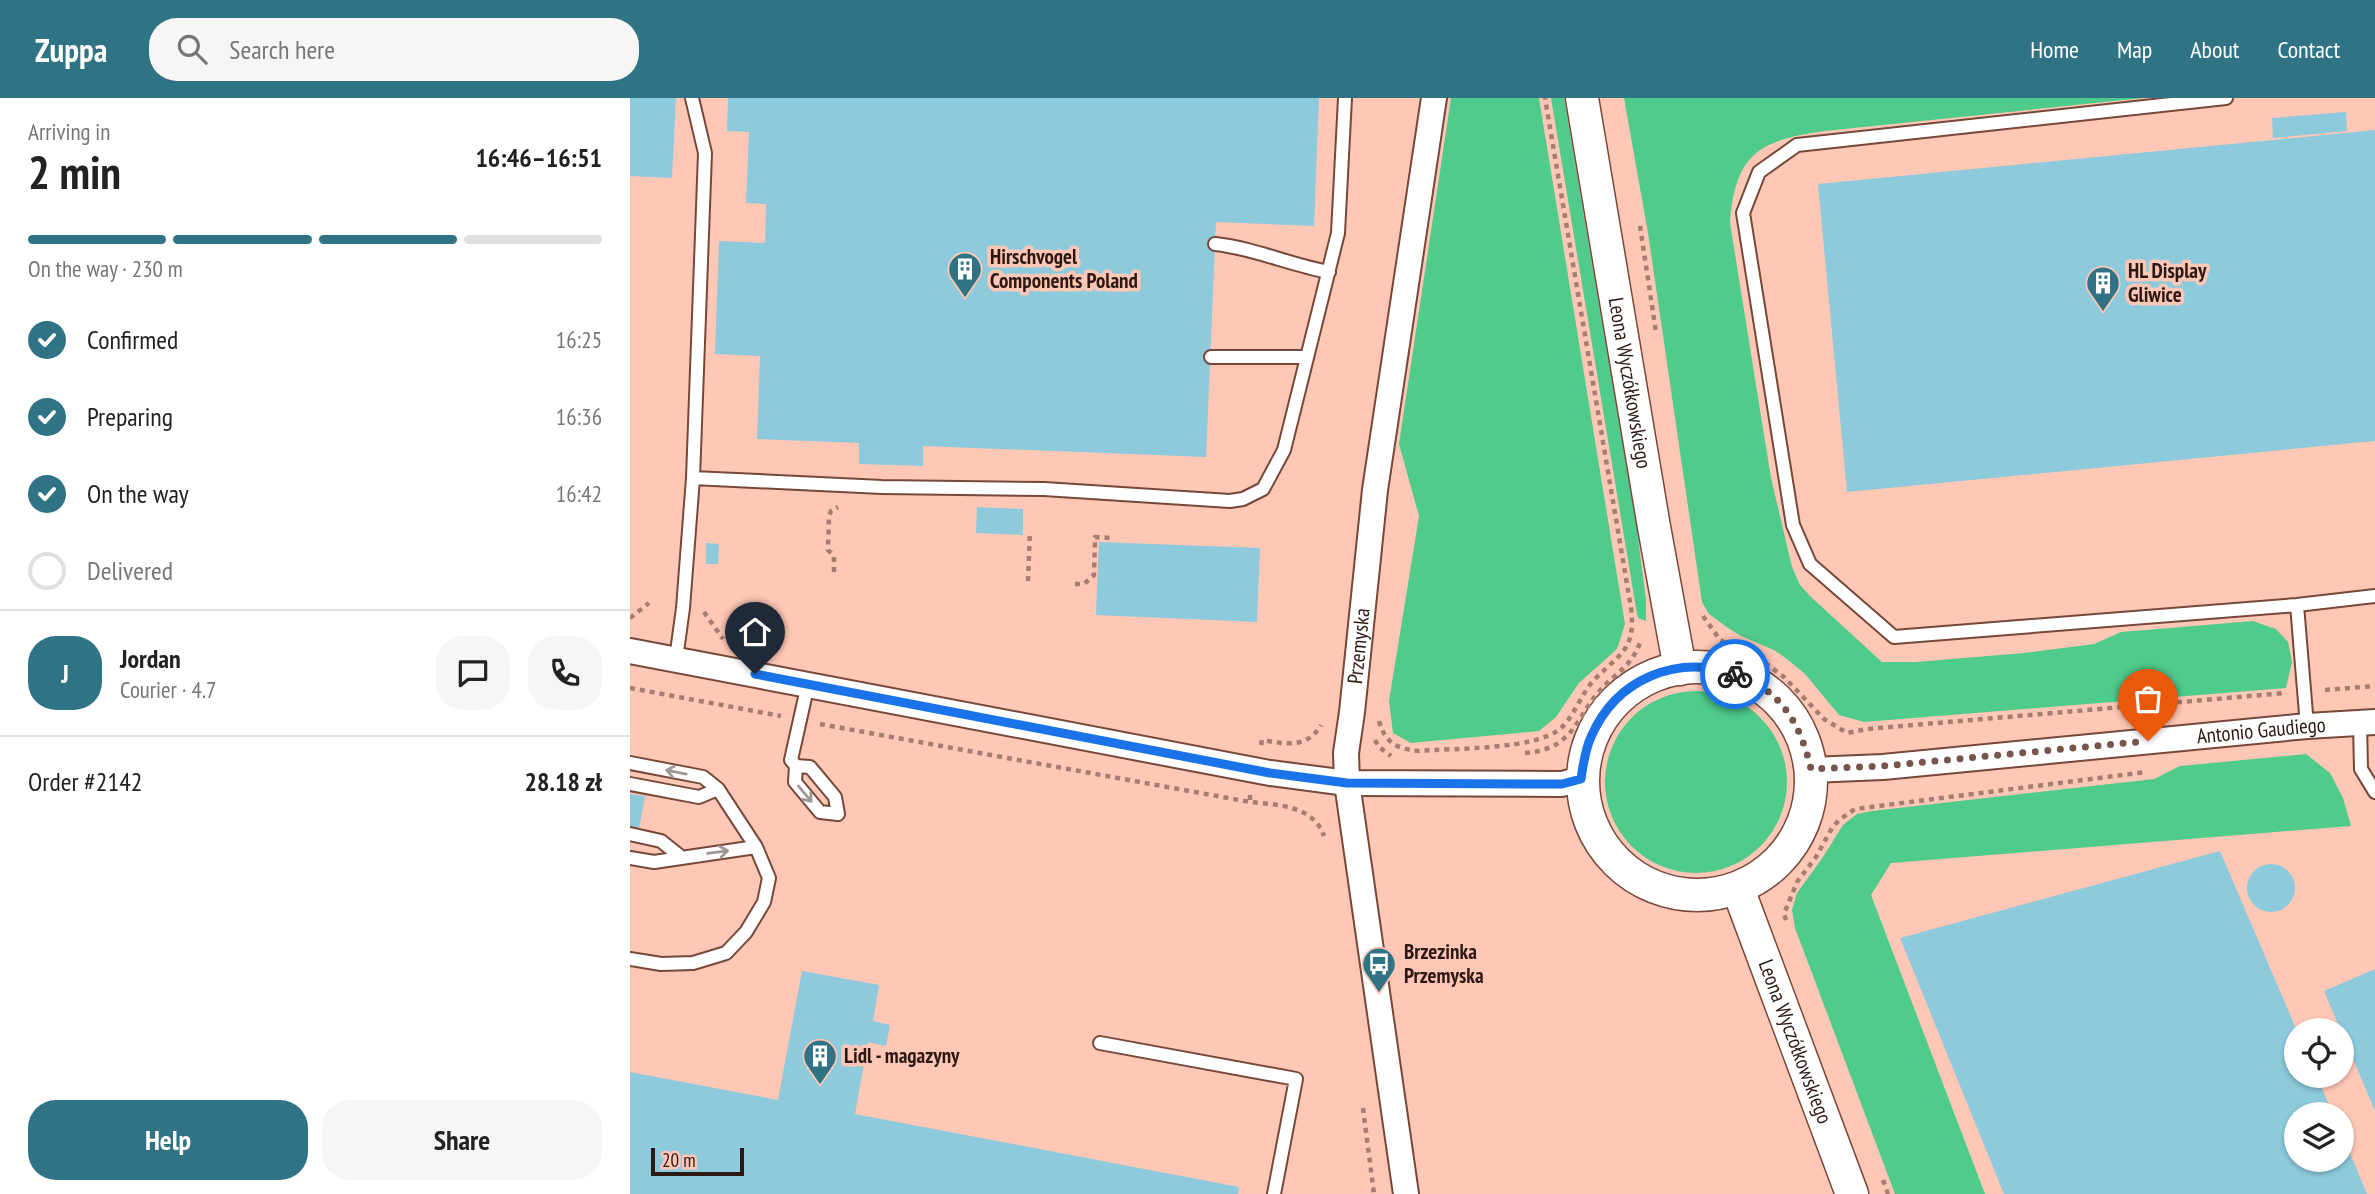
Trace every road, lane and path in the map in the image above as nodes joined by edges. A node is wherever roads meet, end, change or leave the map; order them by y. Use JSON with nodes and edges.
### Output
{"nodes":[{"id":1,"x":692,"y":98,"type":"edge"},
{"id":2,"x":1345,"y":98,"type":"edge"},
{"id":3,"x":1434,"y":98,"type":"edge"},
{"id":4,"x":1545,"y":98,"type":"edge"},
{"id":5,"x":1582,"y":98,"type":"edge"},
{"id":6,"x":2226,"y":98,"type":"edge"},
{"id":7,"x":1215,"y":244,"type":"dead end"},
{"id":8,"x":1329,"y":272,"type":"junction"},
{"id":9,"x":1211,"y":357,"type":"dead end"},
{"id":10,"x":1306,"y":357,"type":"junction"},
{"id":11,"x":693,"y":478,"type":"junction"},
{"id":12,"x":842,"y":505,"type":"dead end"},
{"id":13,"x":1031,"y":531,"type":"dead end"},
{"id":14,"x":1111,"y":538,"type":"dead end"},
{"id":15,"x":834,"y":572,"type":"dead end"},
{"id":16,"x":1028,"y":581,"type":"dead end"},
{"id":17,"x":1075,"y":583,"type":"dead end"},
{"id":18,"x":2375,"y":596,"type":"edge"},
{"id":19,"x":649,"y":603,"type":"dead end"},
{"id":20,"x":2297,"y":605,"type":"junction"},
{"id":21,"x":704,"y":611,"type":"dead end"},
{"id":22,"x":630,"y":618,"type":"edge"},
{"id":23,"x":1708,"y":624,"type":"dead end"},
{"id":24,"x":1630,"y":638,"type":"junction"},
{"id":25,"x":728,"y":645,"type":"dead end"},
{"id":26,"x":630,"y":650,"type":"edge"},
{"id":27,"x":676,"y":659,"type":"junction"},
{"id":28,"x":1680,"y":668,"type":"junction"},
{"id":29,"x":808,"y":684,"type":"junction"},
{"id":30,"x":2375,"y":686,"type":"edge"},
{"id":31,"x":630,"y":688,"type":"edge"},
{"id":32,"x":2343,"y":689,"type":"dead end"},
{"id":33,"x":2262,"y":697,"type":"dead end"},
{"id":34,"x":1379,"y":712,"type":"dead end"},
{"id":35,"x":1324,"y":715,"type":"dead end"},
{"id":36,"x":801,"y":720,"type":"junction"},
{"id":37,"x":2367,"y":723,"type":"edge"},
{"id":38,"x":2306,"y":726,"type":"junction"},
{"id":39,"x":1373,"y":736,"type":"dead end"},
{"id":40,"x":1260,"y":749,"type":"dead end"},
{"id":41,"x":1517,"y":754,"type":"dead end"},
{"id":42,"x":1398,"y":759,"type":"dead end"},
{"id":43,"x":630,"y":763,"type":"edge"},
{"id":44,"x":796,"y":766,"type":"dead end"},
{"id":45,"x":1811,"y":769,"type":"junction"},
{"id":46,"x":2149,"y":772,"type":"dead end"},
{"id":47,"x":1581,"y":779,"type":"junction"},
{"id":48,"x":1347,"y":783,"type":"junction"},
{"id":49,"x":630,"y":784,"type":"edge"},
{"id":50,"x":718,"y":789,"type":"junction"},
{"id":51,"x":1251,"y":789,"type":"dead end"},
{"id":52,"x":2375,"y":792,"type":"edge"},
{"id":53,"x":1278,"y":798,"type":"dead end"},
{"id":54,"x":1290,"y":800,"type":"dead end"},
{"id":55,"x":1250,"y":803,"type":"junction"},
{"id":56,"x":630,"y":835,"type":"edge"},
{"id":57,"x":1325,"y":837,"type":"dead end"},
{"id":58,"x":756,"y":848,"type":"junction"},
{"id":59,"x":681,"y":857,"type":"junction"},
{"id":60,"x":630,"y":858,"type":"edge"},
{"id":61,"x":1738,"y":890,"type":"junction"},
{"id":62,"x":1788,"y":927,"type":"dead end"},
{"id":63,"x":630,"y":960,"type":"edge"},
{"id":64,"x":1100,"y":1043,"type":"dead end"},
{"id":65,"x":1361,"y":1098,"type":"dead end"},
{"id":66,"x":1879,"y":1170,"type":"dead end"},
{"id":67,"x":1274,"y":1194,"type":"edge"},
{"id":68,"x":1374,"y":1194,"type":"edge"},
{"id":69,"x":1406,"y":1194,"type":"edge"},
{"id":70,"x":1852,"y":1194,"type":"edge"},
{"id":71,"x":1888,"y":1194,"type":"edge"}],
"edges":[{"from":1,"to":11,"type":"lane"},
{"from":2,"to":8,"type":"lane"},
{"from":3,"to":48,"type":"street","name":"Przemyska"},
{"from":4,"to":24,"type":"path"},
{"from":5,"to":28,"type":"street","name":"Leona Wyczółkowskiego"},
{"from":6,"to":20,"type":"lane"},
{"from":7,"to":8,"type":"lane"},
{"from":8,"to":10,"type":"lane"},
{"from":9,"to":10,"type":"lane"},
{"from":10,"to":11,"type":"lane"},
{"from":11,"to":27,"type":"lane"},
{"from":12,"to":15,"type":"path"},
{"from":13,"to":16,"type":"path"},
{"from":14,"to":17,"type":"path"},
{"from":18,"to":20,"type":"lane"},
{"from":19,"to":22,"type":"path"},
{"from":20,"to":38,"type":"lane"},
{"from":21,"to":25,"type":"path"},
{"from":23,"to":33,"type":"path"},
{"from":24,"to":34,"type":"path"},
{"from":24,"to":41,"type":"path"},
{"from":26,"to":27,"type":"street"},
{"from":27,"to":29,"type":"street"},
{"from":28,"to":45,"type":"street"},
{"from":28,"to":47,"type":"street"},
{"from":29,"to":36,"type":"lane"},
{"from":29,"to":48,"type":"street"},
{"from":30,"to":32,"type":"path"},
{"from":31,"to":36,"type":"path"},
{"from":35,"to":40,"type":"path"},
{"from":36,"to":44,"type":"lane","one_way":true},
{"from":36,"to":55,"type":"path"},
{"from":37,"to":38,"type":"street","name":"Antonio Gaudiego"},
{"from":37,"to":52,"type":"lane"},
{"from":38,"to":45,"type":"street","name":"Antonio Gaudiego"},
{"from":39,"to":42,"type":"path"},
{"from":50,"to":43,"type":"lane","one_way":true},
{"from":45,"to":61,"type":"street"},
{"from":46,"to":62,"type":"path"},
{"from":47,"to":48,"type":"street"},
{"from":47,"to":61,"type":"street"},
{"from":48,"to":69,"type":"street","name":"Przemyska"},
{"from":49,"to":50,"type":"lane"},
{"from":50,"to":58,"type":"lane"},
{"from":51,"to":55,"type":"path"},
{"from":53,"to":54,"type":"path"},
{"from":55,"to":57,"type":"path"},
{"from":56,"to":59,"type":"lane"},
{"from":59,"to":58,"type":"lane","one_way":true},
{"from":58,"to":63,"type":"lane"},
{"from":59,"to":60,"type":"lane"},
{"from":61,"to":70,"type":"street","name":"Leona Wyczółkowskiego"},
{"from":64,"to":67,"type":"lane"},
{"from":65,"to":68,"type":"path"},
{"from":66,"to":71,"type":"path"}]}
